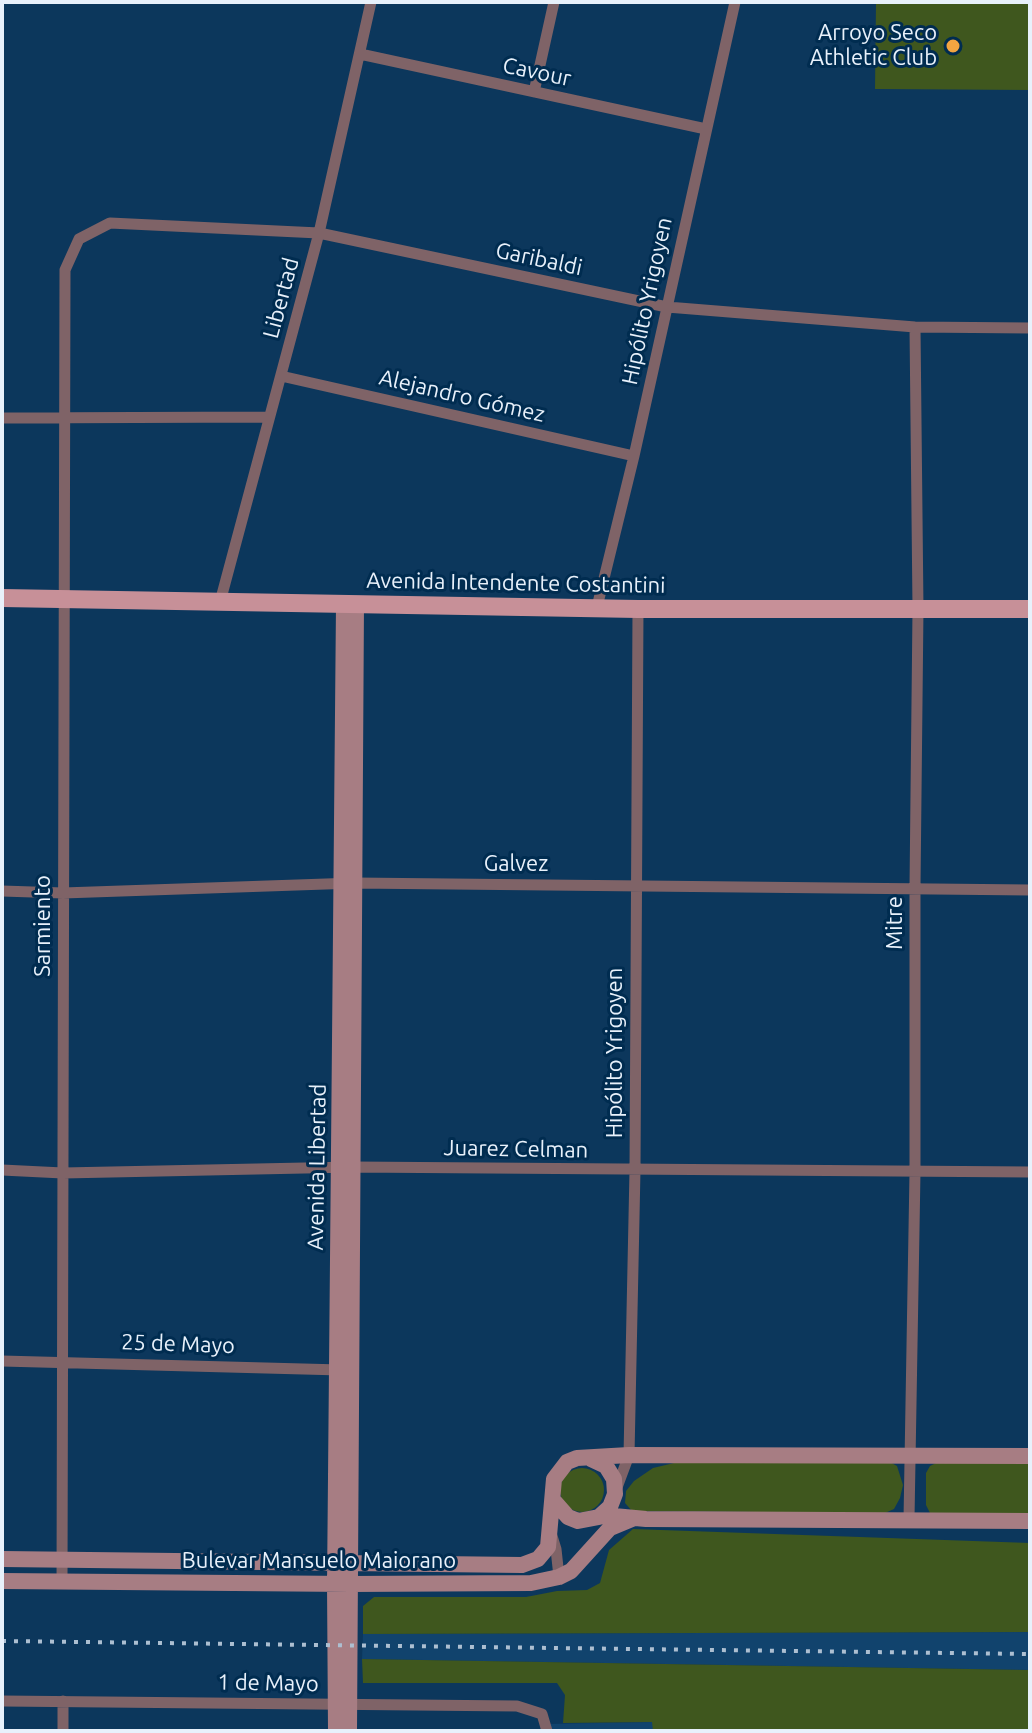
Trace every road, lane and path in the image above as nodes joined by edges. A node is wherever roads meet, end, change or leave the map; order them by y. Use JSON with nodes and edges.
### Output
{"nodes":[{"id":1,"x":371,"y":2,"type":"edge"},
{"id":2,"x":554,"y":2,"type":"edge"},
{"id":3,"x":735,"y":2,"type":"edge"},
{"id":4,"x":360,"y":54,"type":"junction"},
{"id":5,"x":534,"y":92,"type":"junction"},
{"id":6,"x":706,"y":129,"type":"junction"},
{"id":7,"x":319,"y":233,"type":"junction"},
{"id":8,"x":65,"y":270,"type":"joint"},
{"id":9,"x":667,"y":307,"type":"junction"},
{"id":10,"x":915,"y":327,"type":"junction"},
{"id":11,"x":1030,"y":328,"type":"edge"},
{"id":12,"x":281,"y":376,"type":"junction"},
{"id":13,"x":269,"y":417,"type":"junction"},
{"id":14,"x":2,"y":418,"type":"edge"},
{"id":15,"x":64,"y":420,"type":"junction"},
{"id":16,"x":634,"y":456,"type":"junction"},
{"id":17,"x":2,"y":598,"type":"edge"},
{"id":18,"x":64,"y":599,"type":"junction"},
{"id":19,"x":220,"y":602,"type":"junction"},
{"id":20,"x":350,"y":604,"type":"junction"},
{"id":21,"x":597,"y":607,"type":"junction"},
{"id":22,"x":638,"y":609,"type":"junction"},
{"id":23,"x":918,"y":609,"type":"junction"},
{"id":24,"x":1030,"y":609,"type":"edge"},
{"id":25,"x":348,"y":883,"type":"junction"},
{"id":26,"x":636,"y":884,"type":"junction"},
{"id":27,"x":915,"y":887,"type":"junction"},
{"id":28,"x":1030,"y":890,"type":"edge"},
{"id":29,"x":2,"y":891,"type":"edge"},
{"id":30,"x":63,"y":893,"type":"junction"},
{"id":31,"x":346,"y":1167,"type":"junction"},
{"id":32,"x":2,"y":1170,"type":"edge"},
{"id":33,"x":635,"y":1170,"type":"junction"},
{"id":34,"x":915,"y":1172,"type":"junction"},
{"id":35,"x":1030,"y":1172,"type":"edge"},
{"id":36,"x":63,"y":1173,"type":"junction"},
{"id":37,"x":2,"y":1361,"type":"edge"},
{"id":38,"x":62,"y":1361,"type":"junction"},
{"id":39,"x":344,"y":1370,"type":"junction"},
{"id":40,"x":629,"y":1455,"type":"junction"},
{"id":41,"x":912,"y":1455,"type":"junction"},
{"id":42,"x":1030,"y":1456,"type":"edge"},
{"id":43,"x":588,"y":1458,"type":"junction"},
{"id":44,"x":615,"y":1494,"type":"junction"},
{"id":45,"x":554,"y":1501,"type":"junction"},
{"id":46,"x":601,"y":1516,"type":"junction"},
{"id":47,"x":634,"y":1518,"type":"junction"},
{"id":48,"x":909,"y":1519,"type":"junction"},
{"id":49,"x":1030,"y":1521,"type":"edge"},
{"id":50,"x":550,"y":1531,"type":"junction"},
{"id":51,"x":591,"y":1550,"type":"junction"},
{"id":52,"x":2,"y":1559,"type":"edge"},
{"id":53,"x":62,"y":1559,"type":"junction"},
{"id":54,"x":343,"y":1563,"type":"junction"},
{"id":55,"x":559,"y":1577,"type":"junction"},
{"id":56,"x":2,"y":1581,"type":"edge"},
{"id":57,"x":62,"y":1582,"type":"junction"},
{"id":58,"x":343,"y":1584,"type":"junction"},
{"id":59,"x":2,"y":1701,"type":"edge"},
{"id":60,"x":63,"y":1701,"type":"junction"},
{"id":61,"x":343,"y":1704,"type":"junction"},
{"id":62,"x":63,"y":1731,"type":"edge"},
{"id":63,"x":336,"y":1731,"type":"edge"},
{"id":64,"x":349,"y":1731,"type":"edge"},
{"id":65,"x":547,"y":1731,"type":"edge"}],
"edges":[{"from":1,"to":4,"type":"street","name":"Libertad"},
{"from":2,"to":5,"type":"street"},
{"from":3,"to":6,"type":"street","name":"Hipólito Yrigoyen"},
{"from":4,"to":5,"type":"street","name":"Cavour"},
{"from":4,"to":7,"type":"street","name":"Libertad"},
{"from":5,"to":6,"type":"street","name":"Cavour"},
{"from":6,"to":9,"type":"street","name":"Hipólito Yrigoyen"},
{"from":7,"to":8,"type":"street","name":"Garibaldi"},
{"from":7,"to":9,"type":"street","name":"Garibaldi"},
{"from":7,"to":12,"type":"street","name":"Libertad"},
{"from":8,"to":15,"type":"street","name":"Sarmiento"},
{"from":9,"to":10,"type":"street","name":"Garibaldi"},
{"from":9,"to":16,"type":"street","name":"Hipólito Yrigoyen"},
{"from":10,"to":11,"type":"street","name":"Garibaldi"},
{"from":10,"to":23,"type":"street","name":"Mitre"},
{"from":12,"to":13,"type":"street","name":"Libertad"},
{"from":12,"to":16,"type":"street","name":"Alejandro Gómez"},
{"from":13,"to":15,"type":"street"},
{"from":13,"to":19,"type":"street","name":"Libertad"},
{"from":14,"to":15,"type":"street"},
{"from":15,"to":18,"type":"street","name":"Sarmiento"},
{"from":16,"to":21,"type":"street","name":"Hipólito Yrigoyen"},
{"from":17,"to":18,"type":"main road","name":"Avenida Intendente Costantini"},
{"from":18,"to":19,"type":"main road","name":"Avenida Intendente Costantini"},
{"from":18,"to":30,"type":"street","name":"Sarmiento"},
{"from":19,"to":20,"type":"main road","name":"Avenida Intendente Costantini"},
{"from":20,"to":21,"type":"main road","name":"Avenida Intendente Costantini"},
{"from":20,"to":25,"type":"main road","name":"Avenida Libertad"},
{"from":21,"to":22,"type":"main road","name":"Avenida Intendente Costantini"},
{"from":22,"to":23,"type":"main road","name":"Avenida Intendente Costantini"},
{"from":22,"to":26,"type":"street","name":"Hipólito Yrigoyen"},
{"from":23,"to":24,"type":"main road","name":"Avenida Intendente Costantini"},
{"from":23,"to":27,"type":"street","name":"Mitre"},
{"from":25,"to":26,"type":"street","name":"Galvez"},
{"from":25,"to":30,"type":"street","name":"Galvez"},
{"from":25,"to":31,"type":"main road","name":"Avenida Libertad"},
{"from":26,"to":27,"type":"street","name":"Galvez"},
{"from":26,"to":33,"type":"street","name":"Hipólito Yrigoyen"},
{"from":27,"to":28,"type":"street","name":"Galvez"},
{"from":27,"to":34,"type":"street","name":"Mitre"},
{"from":29,"to":30,"type":"street","name":"Galvez"},
{"from":30,"to":36,"type":"street","name":"Sarmiento"},
{"from":31,"to":33,"type":"street","name":"Juarez Celman"},
{"from":31,"to":36,"type":"street","name":"Juarez Celman"},
{"from":31,"to":39,"type":"main road","name":"Avenida Libertad"},
{"from":32,"to":36,"type":"street","name":"Juarez Celman"},
{"from":33,"to":34,"type":"street","name":"Juarez Celman"},
{"from":33,"to":40,"type":"street","name":"Hipólito Yrigoyen"},
{"from":34,"to":35,"type":"street","name":"Juarez Celman"},
{"from":34,"to":41,"type":"street","name":"Mitre"},
{"from":36,"to":38,"type":"street","name":"Sarmiento"},
{"from":37,"to":38,"type":"street","name":"25 de Mayo"},
{"from":38,"to":39,"type":"street","name":"25 de Mayo"},
{"from":38,"to":53,"type":"street","name":"Sarmiento"},
{"from":39,"to":54,"type":"main road","name":"Avenida Libertad"},
{"from":40,"to":41,"type":"main road","name":"Bulevar Mansuelo Maiorano"},
{"from":40,"to":43,"type":"main road","name":"Bulevar Mansuelo Maiorano"},
{"from":40,"to":44,"type":"street","name":"Hipólito Yrigoyen"},
{"from":41,"to":42,"type":"main road","name":"Bulevar Mansuelo Maiorano"},
{"from":41,"to":48,"type":"street","name":"Mitre"},
{"from":43,"to":44,"type":"main road"},
{"from":43,"to":45,"type":"main road","name":"Bulevar Mansuelo Maiorano"},
{"from":44,"to":46,"type":"main road"},
{"from":45,"to":46,"type":"main road"},
{"from":45,"to":50,"type":"main road","name":"Bulevar Mansuelo Maiorano"},
{"from":46,"to":47,"type":"main road"},
{"from":46,"to":51,"type":"main road"},
{"from":47,"to":48,"type":"main road"},
{"from":47,"to":51,"type":"main road"},
{"from":48,"to":49,"type":"main road"},
{"from":50,"to":54,"type":"main road","name":"Bulevar Mansuelo Maiorano"},
{"from":50,"to":55,"type":"street"},
{"from":51,"to":55,"type":"main road"},
{"from":52,"to":53,"type":"main road","name":"Bulevar Mansuelo Maiorano"},
{"from":53,"to":54,"type":"main road","name":"Bulevar Mansuelo Maiorano"},
{"from":53,"to":57,"type":"street","name":"Sarmiento"},
{"from":54,"to":58,"type":"main road","name":"Avenida Libertad"},
{"from":55,"to":58,"type":"main road","name":"Bulevar Mansuelo Maiorano"},
{"from":56,"to":57,"type":"main road","name":"Bulevar Mansuelo Maiorano"},
{"from":57,"to":58,"type":"main road","name":"Bulevar Mansuelo Maiorano"},
{"from":58,"to":61,"type":"main road","name":"Avenida Libertad"},
{"from":59,"to":60,"type":"street","name":"1 de Mayo"},
{"from":60,"to":61,"type":"street","name":"1 de Mayo"},
{"from":60,"to":62,"type":"street"},
{"from":61,"to":63,"type":"main road","name":"Avenida Libertad"},
{"from":61,"to":64,"type":"main road","name":"Avenida Libertad"},
{"from":61,"to":65,"type":"street","name":"1 de Mayo"}]}
